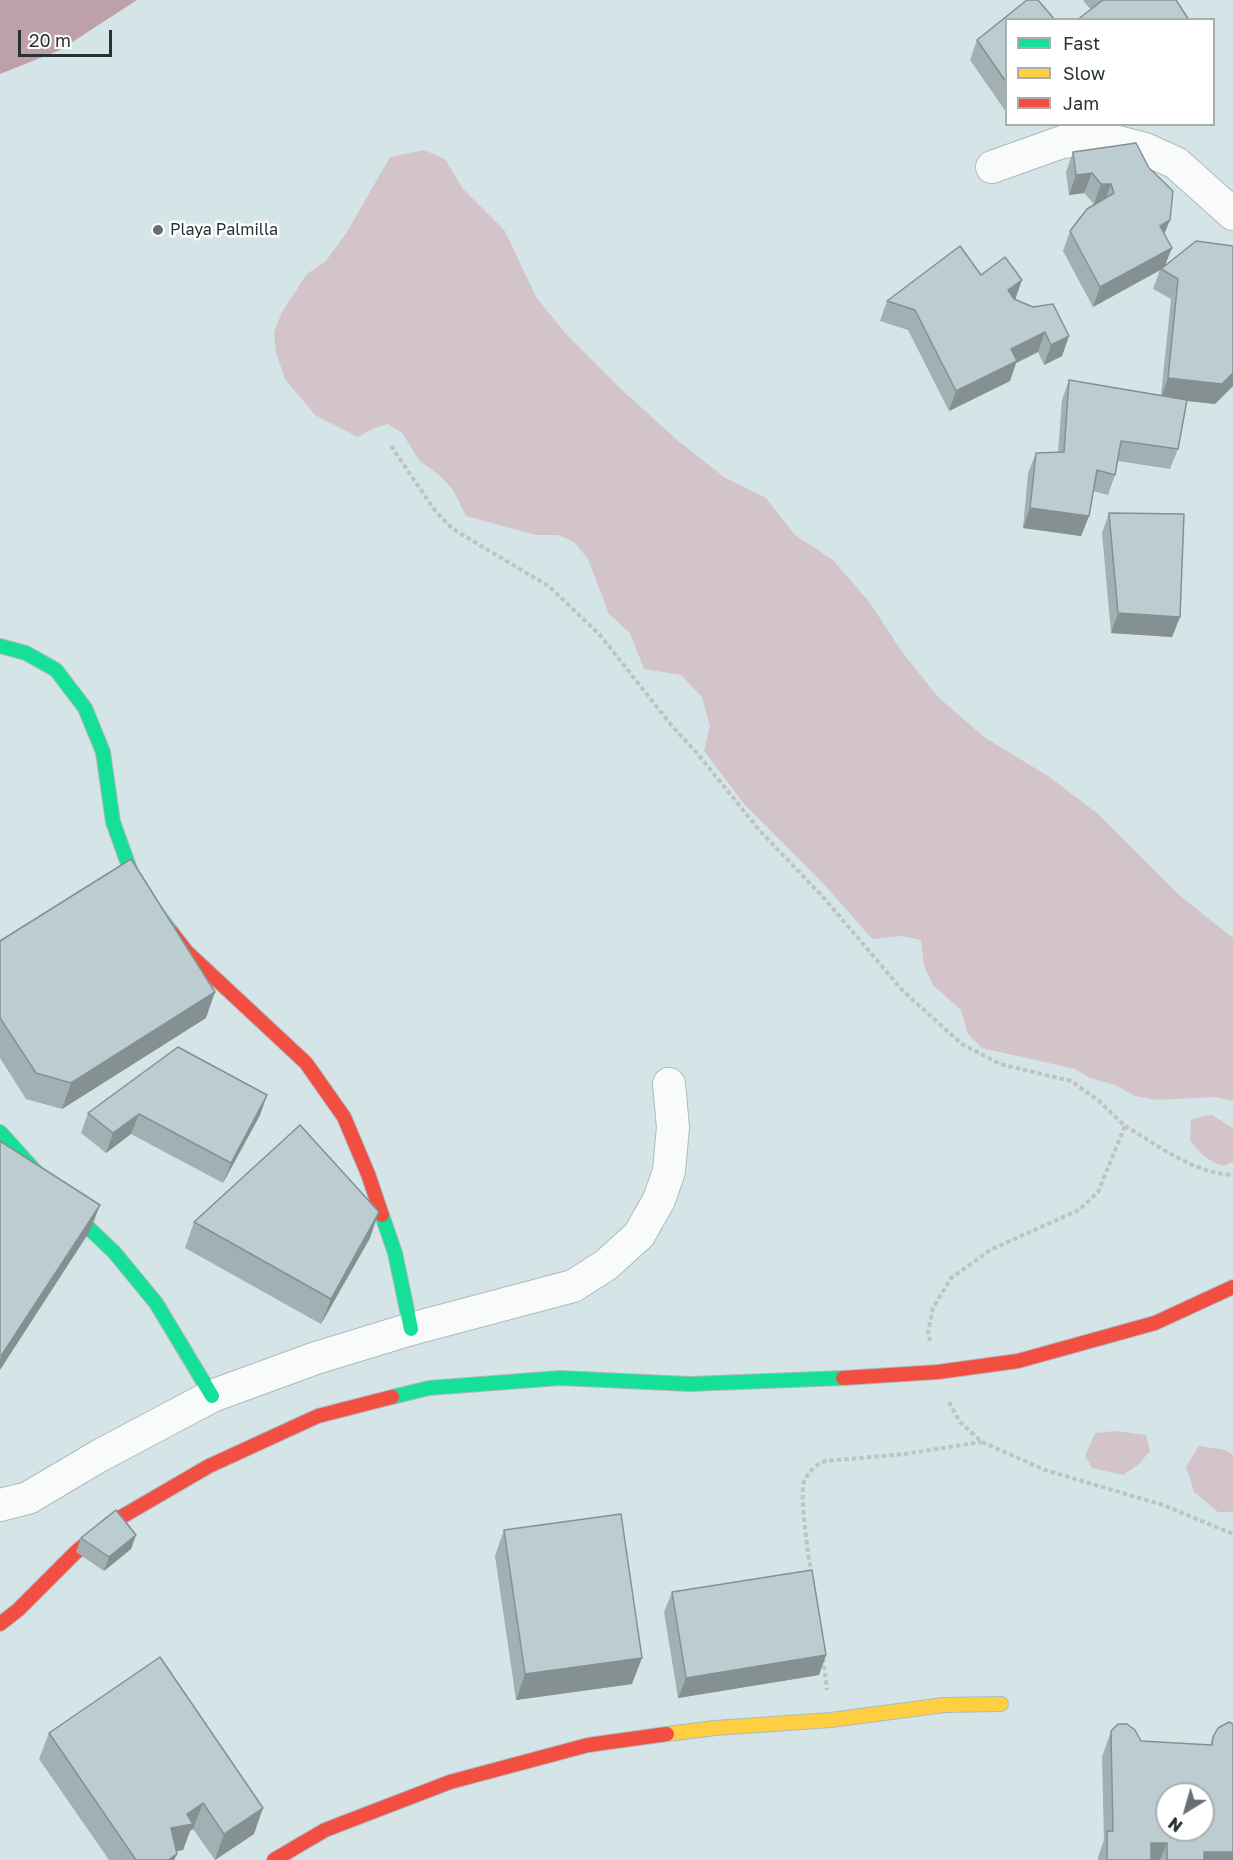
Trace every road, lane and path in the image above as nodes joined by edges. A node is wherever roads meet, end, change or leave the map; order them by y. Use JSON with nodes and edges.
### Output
{"nodes":[{"id":1,"x":992,"y":167,"type":"dead end"},
{"id":2,"x":1233,"y":214,"type":"edge"},
{"id":3,"x":391,"y":446,"type":"dead end"},
{"id":4,"x":0,"y":646,"type":"edge"},
{"id":5,"x":669,"y":1084,"type":"dead end"},
{"id":6,"x":1125,"y":1126,"type":"junction"},
{"id":7,"x":0,"y":1132,"type":"edge"},
{"id":8,"x":1233,"y":1175,"type":"edge"},
{"id":9,"x":1233,"y":1287,"type":"edge"},
{"id":10,"x":411,"y":1329,"type":"junction"},
{"id":11,"x":938,"y":1372,"type":"junction"},
{"id":12,"x":212,"y":1396,"type":"junction"},
{"id":13,"x":982,"y":1442,"type":"junction"},
{"id":14,"x":0,"y":1505,"type":"edge"},
{"id":15,"x":1233,"y":1534,"type":"edge"},
{"id":16,"x":812,"y":1579,"type":"edge"},
{"id":17,"x":0,"y":1624,"type":"edge"},
{"id":18,"x":822,"y":1649,"type":"edge"},
{"id":19,"x":1001,"y":1704,"type":"dead end"},
{"id":20,"x":831,"y":1720,"type":"junction"},
{"id":21,"x":274,"y":1860,"type":"edge"}],
"edges":[{"from":1,"to":2,"type":"street"},
{"from":3,"to":6,"type":"path"},
{"from":4,"to":10,"type":"street"},
{"from":5,"to":10,"type":"street"},
{"from":6,"to":8,"type":"path"},
{"from":6,"to":11,"type":"path"},
{"from":7,"to":12,"type":"street"},
{"from":9,"to":11,"type":"street"},
{"from":10,"to":12,"type":"street"},
{"from":11,"to":13,"type":"path"},
{"from":11,"to":17,"type":"street"},
{"from":12,"to":14,"type":"street"},
{"from":13,"to":15,"type":"path"},
{"from":13,"to":16,"type":"path"},
{"from":18,"to":20,"type":"path"},
{"from":19,"to":20,"type":"street"},
{"from":20,"to":21,"type":"street"}]}
